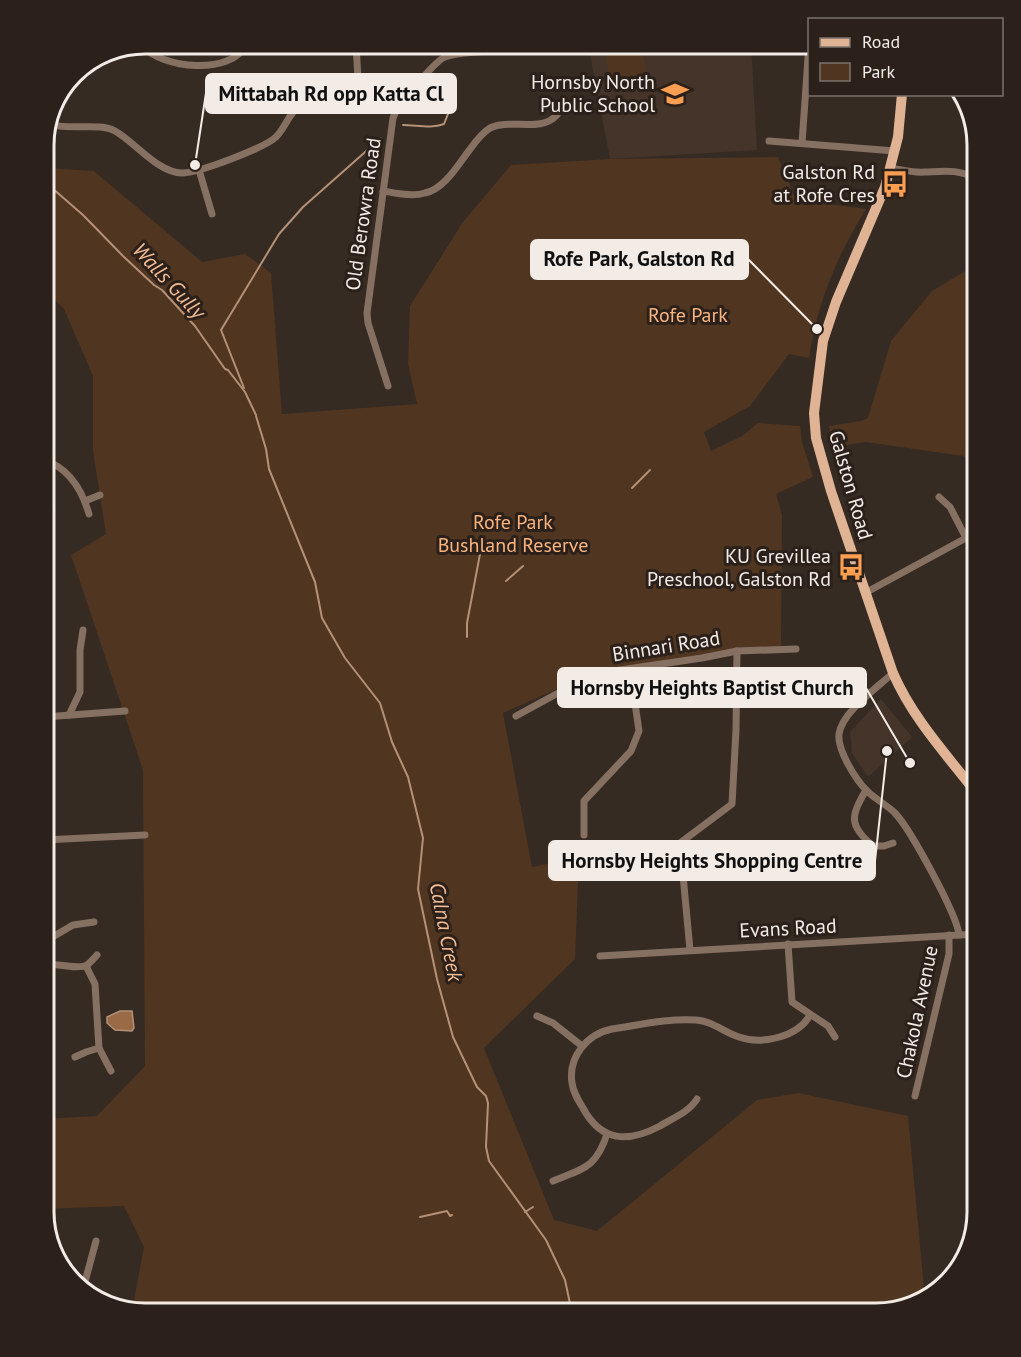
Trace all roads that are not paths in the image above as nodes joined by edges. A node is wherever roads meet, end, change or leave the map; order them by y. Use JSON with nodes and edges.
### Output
{"nodes":[{"id":1,"x":154,"y":54,"type":"edge"},
{"id":2,"x":237,"y":54,"type":"edge"},
{"id":3,"x":357,"y":54,"type":"edge"},
{"id":4,"x":467,"y":54,"type":"edge"},
{"id":5,"x":808,"y":58,"type":"edge"},
{"id":6,"x":359,"y":96,"type":"junction"},
{"id":7,"x":902,"y":96,"type":"edge"},
{"id":8,"x":404,"y":101,"type":"junction"},
{"id":9,"x":557,"y":115,"type":"dead end"},
{"id":10,"x":56,"y":126,"type":"edge"},
{"id":11,"x":769,"y":141,"type":"dead end"},
{"id":12,"x":802,"y":143,"type":"junction"},
{"id":13,"x":895,"y":151,"type":"junction"},
{"id":14,"x":891,"y":168,"type":"junction"},
{"id":15,"x":199,"y":170,"type":"junction"},
{"id":16,"x":967,"y":175,"type":"edge"},
{"id":17,"x":383,"y":191,"type":"junction"},
{"id":18,"x":213,"y":214,"type":"dead end"},
{"id":19,"x":388,"y":386,"type":"dead end"},
{"id":20,"x":54,"y":464,"type":"edge"},
{"id":21,"x":100,"y":495,"type":"dead end"},
{"id":22,"x":939,"y":497,"type":"dead end"},
{"id":23,"x":85,"y":501,"type":"junction"},
{"id":24,"x":90,"y":514,"type":"dead end"},
{"id":25,"x":966,"y":538,"type":"joint"},
{"id":26,"x":865,"y":593,"type":"junction"},
{"id":27,"x":83,"y":630,"type":"dead end"},
{"id":28,"x":796,"y":649,"type":"dead end"},
{"id":29,"x":737,"y":651,"type":"junction"},
{"id":30,"x":630,"y":669,"type":"junction"},
{"id":31,"x":893,"y":673,"type":"junction"},
{"id":32,"x":125,"y":711,"type":"dead end"},
{"id":33,"x":69,"y":715,"type":"junction"},
{"id":34,"x":54,"y":716,"type":"edge"},
{"id":35,"x":516,"y":716,"type":"dead end"},
{"id":36,"x":967,"y":780,"type":"edge"},
{"id":37,"x":866,"y":790,"type":"junction"},
{"id":38,"x":145,"y":835,"type":"dead end"},
{"id":39,"x":584,"y":835,"type":"dead end"},
{"id":40,"x":54,"y":840,"type":"edge"},
{"id":41,"x":893,"y":843,"type":"dead end"},
{"id":42,"x":94,"y":922,"type":"dead end"},
{"id":43,"x":959,"y":934,"type":"junction"},
{"id":44,"x":967,"y":934,"type":"edge"},
{"id":45,"x":949,"y":935,"type":"junction"},
{"id":46,"x":54,"y":936,"type":"edge"},
{"id":47,"x":788,"y":944,"type":"junction"},
{"id":48,"x":690,"y":950,"type":"junction"},
{"id":49,"x":97,"y":955,"type":"dead end"},
{"id":50,"x":600,"y":956,"type":"dead end"},
{"id":51,"x":54,"y":963,"type":"edge"},
{"id":52,"x":86,"y":966,"type":"junction"},
{"id":53,"x":810,"y":1015,"type":"junction"},
{"id":54,"x":537,"y":1016,"type":"dead end"},
{"id":55,"x":835,"y":1037,"type":"dead end"},
{"id":56,"x":582,"y":1047,"type":"junction"},
{"id":57,"x":99,"y":1048,"type":"junction"},
{"id":58,"x":75,"y":1058,"type":"dead end"},
{"id":59,"x":111,"y":1071,"type":"dead end"},
{"id":60,"x":915,"y":1096,"type":"dead end"},
{"id":61,"x":697,"y":1099,"type":"dead end"},
{"id":62,"x":607,"y":1134,"type":"junction"},
{"id":63,"x":554,"y":1181,"type":"dead end"},
{"id":64,"x":96,"y":1240,"type":"dead end"},
{"id":65,"x":85,"y":1280,"type":"edge"}],
"edges":[{"from":1,"to":2,"type":"street"},
{"from":3,"to":6,"type":"street"},
{"from":4,"to":8,"type":"street","name":"Old Berowra Road"},
{"from":5,"to":12,"type":"street"},
{"from":6,"to":8,"type":"street"},
{"from":6,"to":15,"type":"street"},
{"from":7,"to":13,"type":"main road","name":"Galston Road"},
{"from":8,"to":17,"type":"street","name":"Old Berowra Road"},
{"from":9,"to":17,"type":"street"},
{"from":10,"to":15,"type":"street"},
{"from":11,"to":12,"type":"street"},
{"from":12,"to":13,"type":"street"},
{"from":13,"to":14,"type":"main road","name":"Galston Road"},
{"from":14,"to":16,"type":"street"},
{"from":14,"to":26,"type":"main road","name":"Galston Road"},
{"from":15,"to":18,"type":"street"},
{"from":17,"to":19,"type":"street","name":"Old Berowra Road"},
{"from":20,"to":23,"type":"street"},
{"from":21,"to":23,"type":"street"},
{"from":22,"to":25,"type":"street"},
{"from":23,"to":24,"type":"street"},
{"from":25,"to":26,"type":"street"},
{"from":26,"to":31,"type":"main road","name":"Galston Road"},
{"from":27,"to":33,"type":"street"},
{"from":28,"to":29,"type":"street","name":"Binnari Road"},
{"from":29,"to":30,"type":"street","name":"Binnari Road"},
{"from":29,"to":48,"type":"street"},
{"from":30,"to":35,"type":"street","name":"Binnari Road"},
{"from":30,"to":39,"type":"street"},
{"from":31,"to":36,"type":"main road","name":"Galston Road"},
{"from":31,"to":37,"type":"street"},
{"from":32,"to":33,"type":"street"},
{"from":33,"to":34,"type":"street"},
{"from":37,"to":41,"type":"street"},
{"from":37,"to":43,"type":"street"},
{"from":38,"to":40,"type":"street"},
{"from":42,"to":46,"type":"street"},
{"from":43,"to":44,"type":"street","name":"Evans Road"},
{"from":43,"to":45,"type":"street","name":"Evans Road"},
{"from":45,"to":47,"type":"street","name":"Evans Road"},
{"from":45,"to":60,"type":"street","name":"Chakola Avenue"},
{"from":47,"to":48,"type":"street","name":"Evans Road"},
{"from":47,"to":53,"type":"street"},
{"from":48,"to":50,"type":"street","name":"Evans Road"},
{"from":49,"to":52,"type":"street"},
{"from":51,"to":52,"type":"street"},
{"from":52,"to":57,"type":"street"},
{"from":53,"to":55,"type":"street"},
{"from":53,"to":56,"type":"street"},
{"from":54,"to":56,"type":"street"},
{"from":56,"to":62,"type":"street"},
{"from":57,"to":58,"type":"street"},
{"from":57,"to":59,"type":"street"},
{"from":61,"to":62,"type":"street"},
{"from":62,"to":63,"type":"street"},
{"from":64,"to":65,"type":"street"}]}
